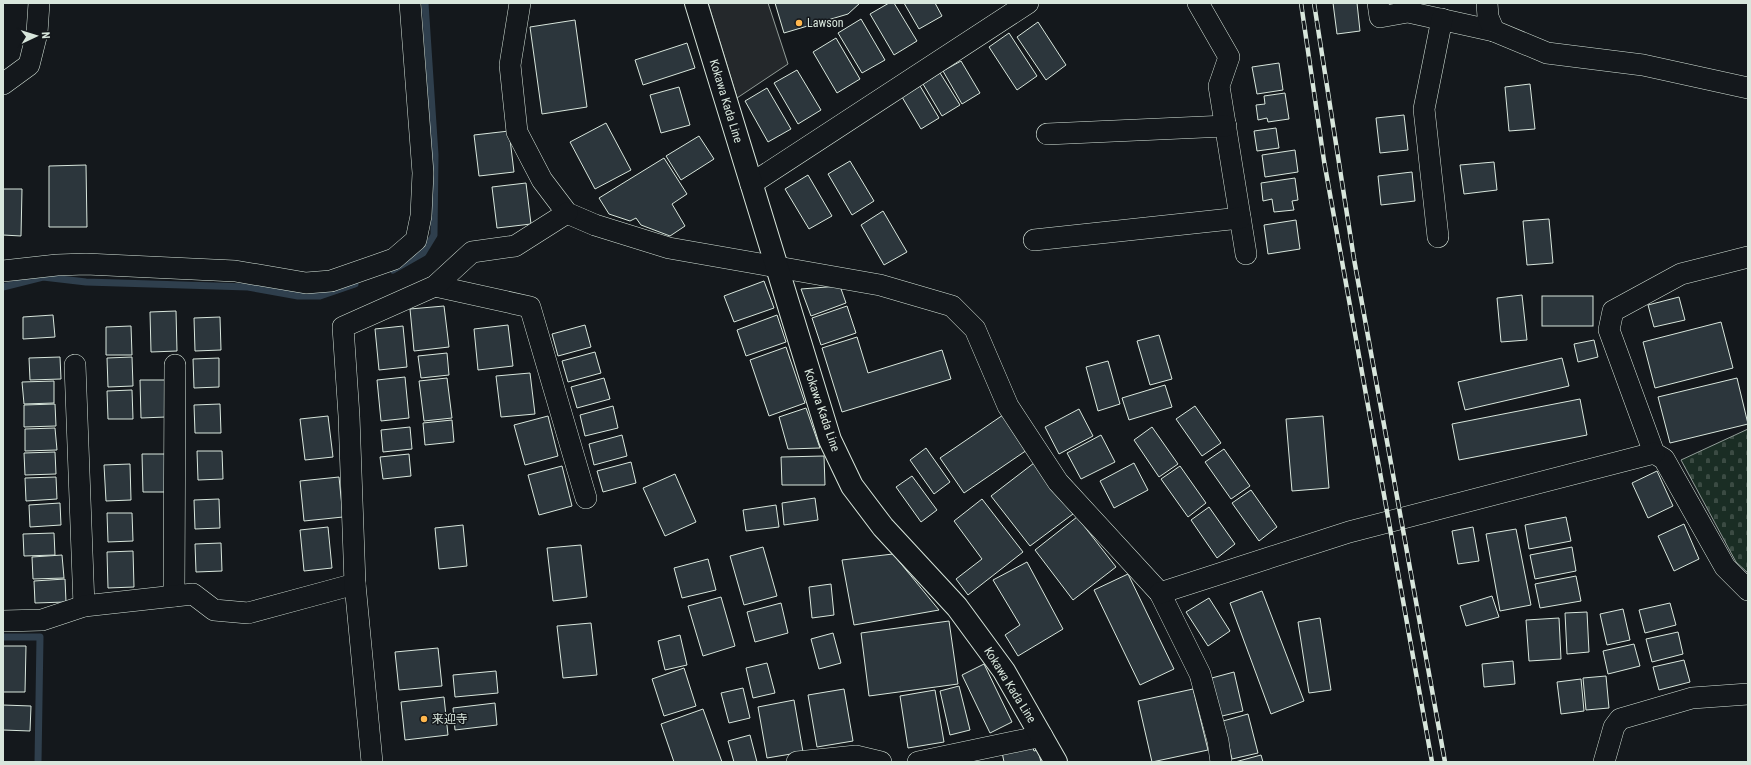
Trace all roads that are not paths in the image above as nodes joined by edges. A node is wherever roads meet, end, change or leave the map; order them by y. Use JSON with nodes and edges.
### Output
{"nodes":[{"id":1,"x":39,"y":3,"type":"edge"},
{"id":2,"x":410,"y":3,"type":"edge"},
{"id":3,"x":520,"y":3,"type":"edge"},
{"id":4,"x":696,"y":3,"type":"edge"},
{"id":5,"x":1028,"y":3,"type":"edge"},
{"id":6,"x":1198,"y":3,"type":"edge"},
{"id":7,"x":1378,"y":3,"type":"edge"},
{"id":8,"x":1487,"y":3,"type":"edge"},
{"id":9,"x":1442,"y":19,"type":"junction"},
{"id":10,"x":1494,"y":31,"type":"junction"},
{"id":11,"x":3,"y":84,"type":"edge"},
{"id":12,"x":1748,"y":88,"type":"edge"},
{"id":13,"x":1226,"y":126,"type":"junction"},
{"id":14,"x":1047,"y":134,"type":"dead end"},
{"id":15,"x":751,"y":184,"type":"junction"},
{"id":16,"x":567,"y":212,"type":"junction"},
{"id":17,"x":1240,"y":218,"type":"junction"},
{"id":18,"x":1438,"y":237,"type":"dead end"},
{"id":19,"x":1034,"y":240,"type":"dead end"},
{"id":20,"x":1246,"y":254,"type":"dead end"},
{"id":21,"x":1748,"y":257,"type":"edge"},
{"id":22,"x":776,"y":267,"type":"junction"},
{"id":23,"x":3,"y":271,"type":"edge"},
{"id":24,"x":435,"y":286,"type":"junction"},
{"id":25,"x":175,"y":364,"type":"dead end"},
{"id":26,"x":75,"y":365,"type":"dead end"},
{"id":27,"x":1654,"y":453,"type":"junction"},
{"id":28,"x":586,"y":498,"type":"dead end"},
{"id":29,"x":355,"y":584,"type":"junction"},
{"id":30,"x":1748,"y":590,"type":"edge"},
{"id":31,"x":1160,"y":593,"type":"junction"},
{"id":32,"x":174,"y":596,"type":"junction"},
{"id":33,"x":84,"y":606,"type":"junction"},
{"id":34,"x":3,"y":620,"type":"edge"},
{"id":35,"x":1748,"y":694,"type":"edge"},
{"id":36,"x":1042,"y":736,"type":"junction"},
{"id":37,"x":372,"y":762,"type":"edge"},
{"id":38,"x":797,"y":762,"type":"edge"},
{"id":39,"x":881,"y":762,"type":"edge"},
{"id":40,"x":918,"y":762,"type":"edge"},
{"id":41,"x":1056,"y":762,"type":"edge"},
{"id":42,"x":1221,"y":762,"type":"edge"},
{"id":43,"x":1604,"y":762,"type":"edge"}],
"edges":[{"from":1,"to":11,"type":"street"},
{"from":2,"to":23,"type":"street"},
{"from":3,"to":16,"type":"street"},
{"from":4,"to":15,"type":"main road","name":"Kokawa Kada Line"},
{"from":5,"to":15,"type":"street"},
{"from":6,"to":13,"type":"street"},
{"from":7,"to":9,"type":"street"},
{"from":8,"to":10,"type":"street"},
{"from":9,"to":10,"type":"street"},
{"from":9,"to":18,"type":"street"},
{"from":10,"to":12,"type":"street"},
{"from":13,"to":14,"type":"street"},
{"from":13,"to":17,"type":"street"},
{"from":15,"to":22,"type":"main road","name":"Kokawa Kada Line"},
{"from":16,"to":22,"type":"street"},
{"from":16,"to":24,"type":"street"},
{"from":17,"to":19,"type":"street"},
{"from":17,"to":20,"type":"street"},
{"from":21,"to":27,"type":"street"},
{"from":22,"to":31,"type":"street"},
{"from":22,"to":36,"type":"main road","name":"Kokawa Kada Line"},
{"from":24,"to":28,"type":"street"},
{"from":24,"to":29,"type":"street"},
{"from":25,"to":32,"type":"street"},
{"from":26,"to":33,"type":"street"},
{"from":27,"to":30,"type":"street"},
{"from":27,"to":31,"type":"street"},
{"from":29,"to":32,"type":"street"},
{"from":29,"to":37,"type":"street"},
{"from":31,"to":42,"type":"street"},
{"from":32,"to":33,"type":"street"},
{"from":33,"to":34,"type":"street"},
{"from":35,"to":43,"type":"street"},
{"from":36,"to":40,"type":"street"},
{"from":36,"to":41,"type":"main road","name":"Kokawa Kada Line"},
{"from":38,"to":39,"type":"street"}]}
